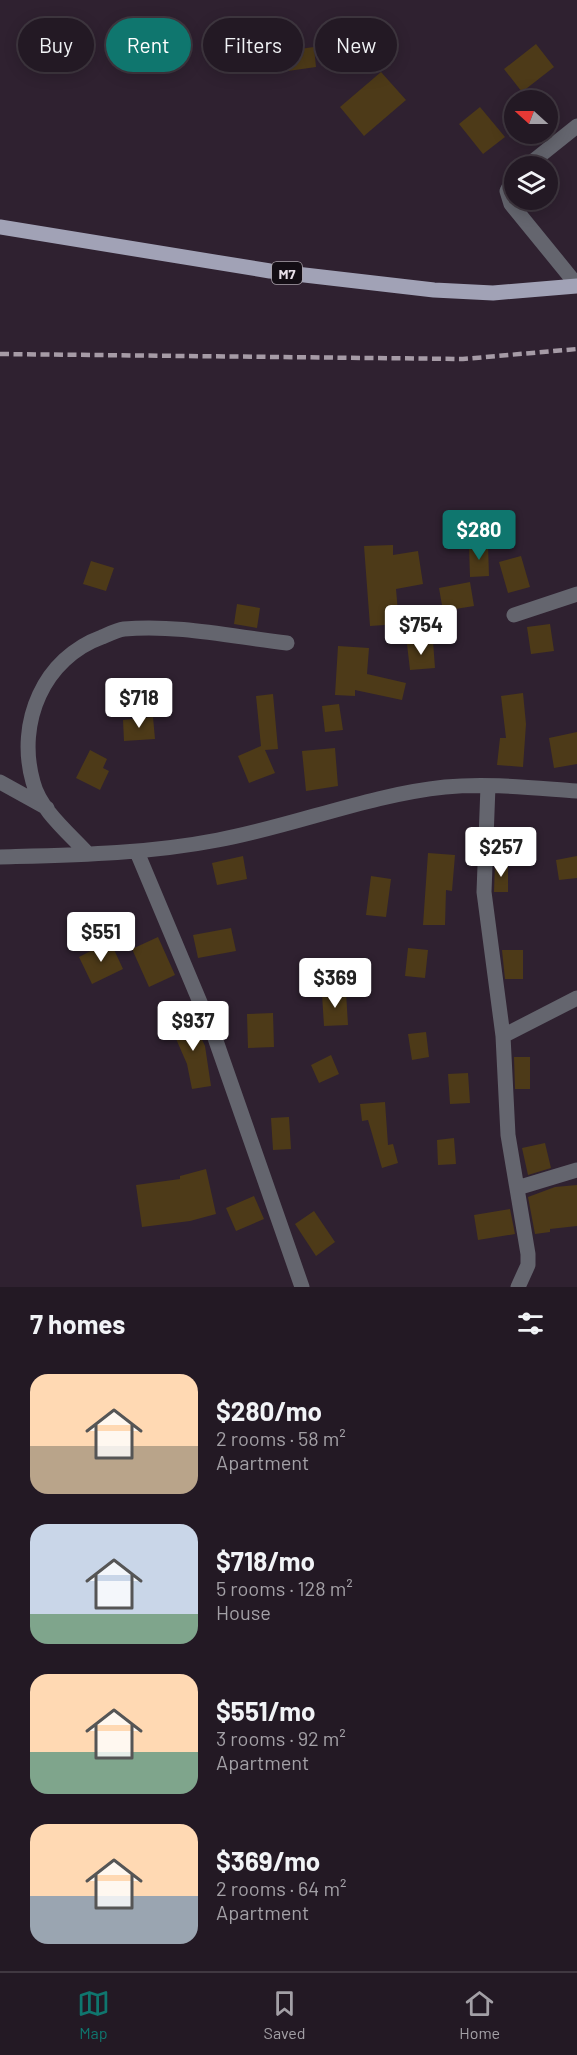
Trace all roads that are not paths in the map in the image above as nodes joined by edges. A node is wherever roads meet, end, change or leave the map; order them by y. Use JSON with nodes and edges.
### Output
{"nodes":[{"id":1,"x":577,"y":126,"type":"edge"},
{"id":2,"x":540,"y":156,"type":"edge"},
{"id":3,"x":516,"y":210,"type":"edge"},
{"id":4,"x":0,"y":227,"type":"edge"},
{"id":5,"x":577,"y":286,"type":"edge"},
{"id":6,"x":577,"y":594,"type":"edge"},
{"id":7,"x":514,"y":615,"type":"dead end"},
{"id":8,"x":287,"y":643,"type":"dead end"},
{"id":9,"x":0,"y":782,"type":"edge"},
{"id":10,"x":488,"y":786,"type":"junction"},
{"id":11,"x":577,"y":791,"type":"edge"},
{"id":12,"x":47,"y":808,"type":"junction"},
{"id":13,"x":137,"y":852,"type":"junction"},
{"id":14,"x":88,"y":854,"type":"junction"},
{"id":15,"x":0,"y":857,"type":"edge"},
{"id":16,"x":577,"y":998,"type":"edge"},
{"id":17,"x":503,"y":1036,"type":"junction"},
{"id":18,"x":577,"y":1170,"type":"edge"},
{"id":19,"x":517,"y":1188,"type":"junction"},
{"id":20,"x":302,"y":1287,"type":"edge"},
{"id":21,"x":518,"y":1287,"type":"edge"}],
"edges":[{"from":1,"to":2,"type":"street"},
{"from":3,"to":5,"type":"street"},
{"from":4,"to":5,"type":"main road","number":"M7"},
{"from":6,"to":7,"type":"street"},
{"from":8,"to":12,"type":"street"},
{"from":9,"to":12,"type":"street"},
{"from":10,"to":11,"type":"street"},
{"from":10,"to":13,"type":"street"},
{"from":10,"to":17,"type":"street"},
{"from":12,"to":14,"type":"street"},
{"from":13,"to":14,"type":"street"},
{"from":13,"to":20,"type":"street"},
{"from":14,"to":15,"type":"street"},
{"from":16,"to":17,"type":"street"},
{"from":17,"to":19,"type":"street"},
{"from":18,"to":19,"type":"street"},
{"from":19,"to":21,"type":"street"}]}
